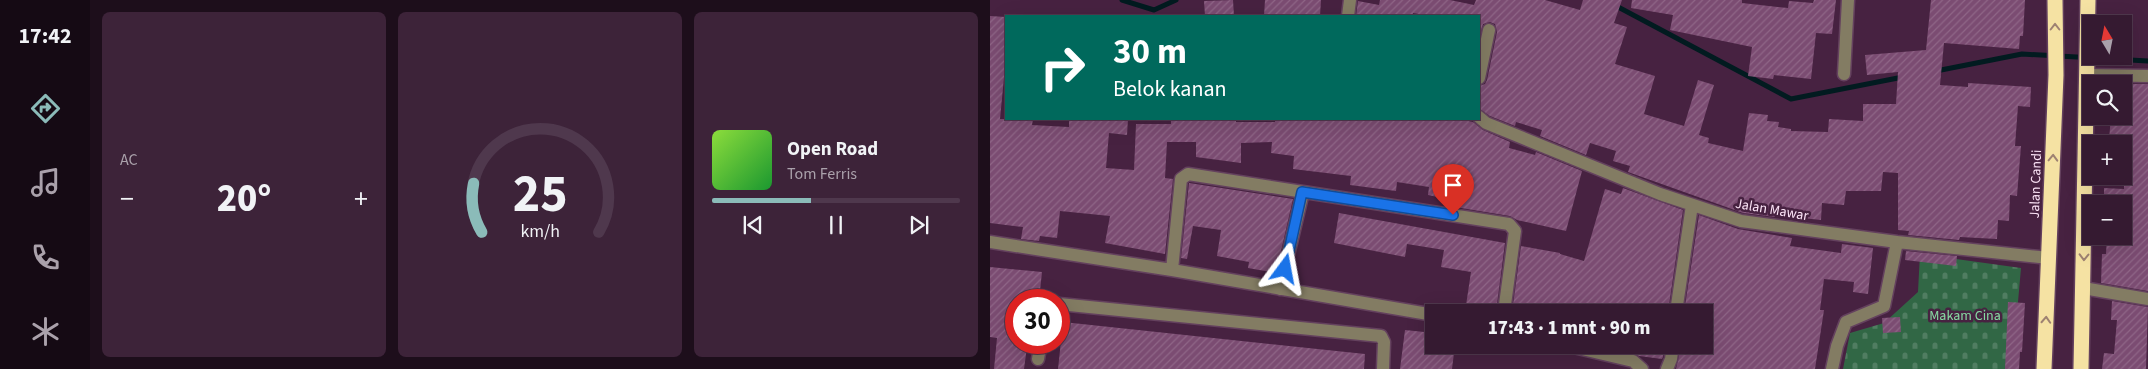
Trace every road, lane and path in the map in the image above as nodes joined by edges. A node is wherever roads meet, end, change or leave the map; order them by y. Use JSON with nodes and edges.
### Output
{"nodes":[{"id":1,"x":1350,"y":0,"type":"edge"},
{"id":2,"x":1848,"y":0,"type":"edge"},
{"id":3,"x":2055,"y":0,"type":"edge"},
{"id":4,"x":2088,"y":0,"type":"edge"},
{"id":5,"x":1348,"y":15,"type":"edge"},
{"id":6,"x":1489,"y":30,"type":"dead end"},
{"id":7,"x":2088,"y":72,"type":"junction"},
{"id":8,"x":1480,"y":73,"type":"edge"},
{"id":9,"x":1844,"y":74,"type":"dead end"},
{"id":10,"x":2148,"y":76,"type":"edge"},
{"id":11,"x":1480,"y":118,"type":"edge"},
{"id":12,"x":1302,"y":192,"type":"junction"},
{"id":13,"x":1692,"y":205,"type":"junction"},
{"id":14,"x":990,"y":242,"type":"edge"},
{"id":15,"x":1897,"y":242,"type":"junction"},
{"id":16,"x":2049,"y":258,"type":"junction"},
{"id":17,"x":1172,"y":270,"type":"junction"},
{"id":18,"x":2083,"y":288,"type":"junction"},
{"id":19,"x":1280,"y":289,"type":"junction"},
{"id":20,"x":2148,"y":299,"type":"edge"},
{"id":21,"x":1505,"y":304,"type":"edge"},
{"id":22,"x":1677,"y":304,"type":"edge"},
{"id":23,"x":1070,"y":305,"type":"edge"},
{"id":24,"x":1425,"y":313,"type":"edge"},
{"id":25,"x":1039,"y":354,"type":"edge"},
{"id":26,"x":1603,"y":354,"type":"edge"},
{"id":27,"x":1671,"y":354,"type":"edge"},
{"id":28,"x":1038,"y":359,"type":"dead end"},
{"id":29,"x":1383,"y":369,"type":"edge"},
{"id":30,"x":1642,"y":369,"type":"edge"},
{"id":31,"x":1667,"y":369,"type":"edge"},
{"id":32,"x":1832,"y":369,"type":"edge"},
{"id":33,"x":2044,"y":369,"type":"edge"},
{"id":34,"x":2081,"y":369,"type":"edge"}],
"edges":[{"from":1,"to":5,"type":"street"},
{"from":2,"to":9,"type":"street"},
{"from":16,"to":3,"type":"highway","name":"Jalan Candi","one_way":true},
{"from":4,"to":7,"type":"highway"},
{"from":6,"to":8,"type":"street"},
{"from":7,"to":10,"type":"street"},
{"from":7,"to":18,"type":"highway","one_way":true},
{"from":11,"to":13,"type":"street","name":"Jalan Mawar"},
{"from":12,"to":17,"type":"street"},
{"from":12,"to":19,"type":"street"},
{"from":12,"to":21,"type":"street"},
{"from":13,"to":15,"type":"street","name":"Jalan Mawar"},
{"from":13,"to":22,"type":"street"},
{"from":14,"to":17,"type":"street"},
{"from":15,"to":16,"type":"street","name":"Jalan Mawar"},
{"from":15,"to":32,"type":"street"},
{"from":33,"to":16,"type":"highway","name":"Jalan Candi","one_way":true},
{"from":17,"to":19,"type":"street"},
{"from":18,"to":20,"type":"street"},
{"from":18,"to":34,"type":"highway"},
{"from":19,"to":24,"type":"street"},
{"from":23,"to":29,"type":"street"},
{"from":25,"to":28,"type":"street"},
{"from":26,"to":30,"type":"street"},
{"from":27,"to":31,"type":"street"}]}
